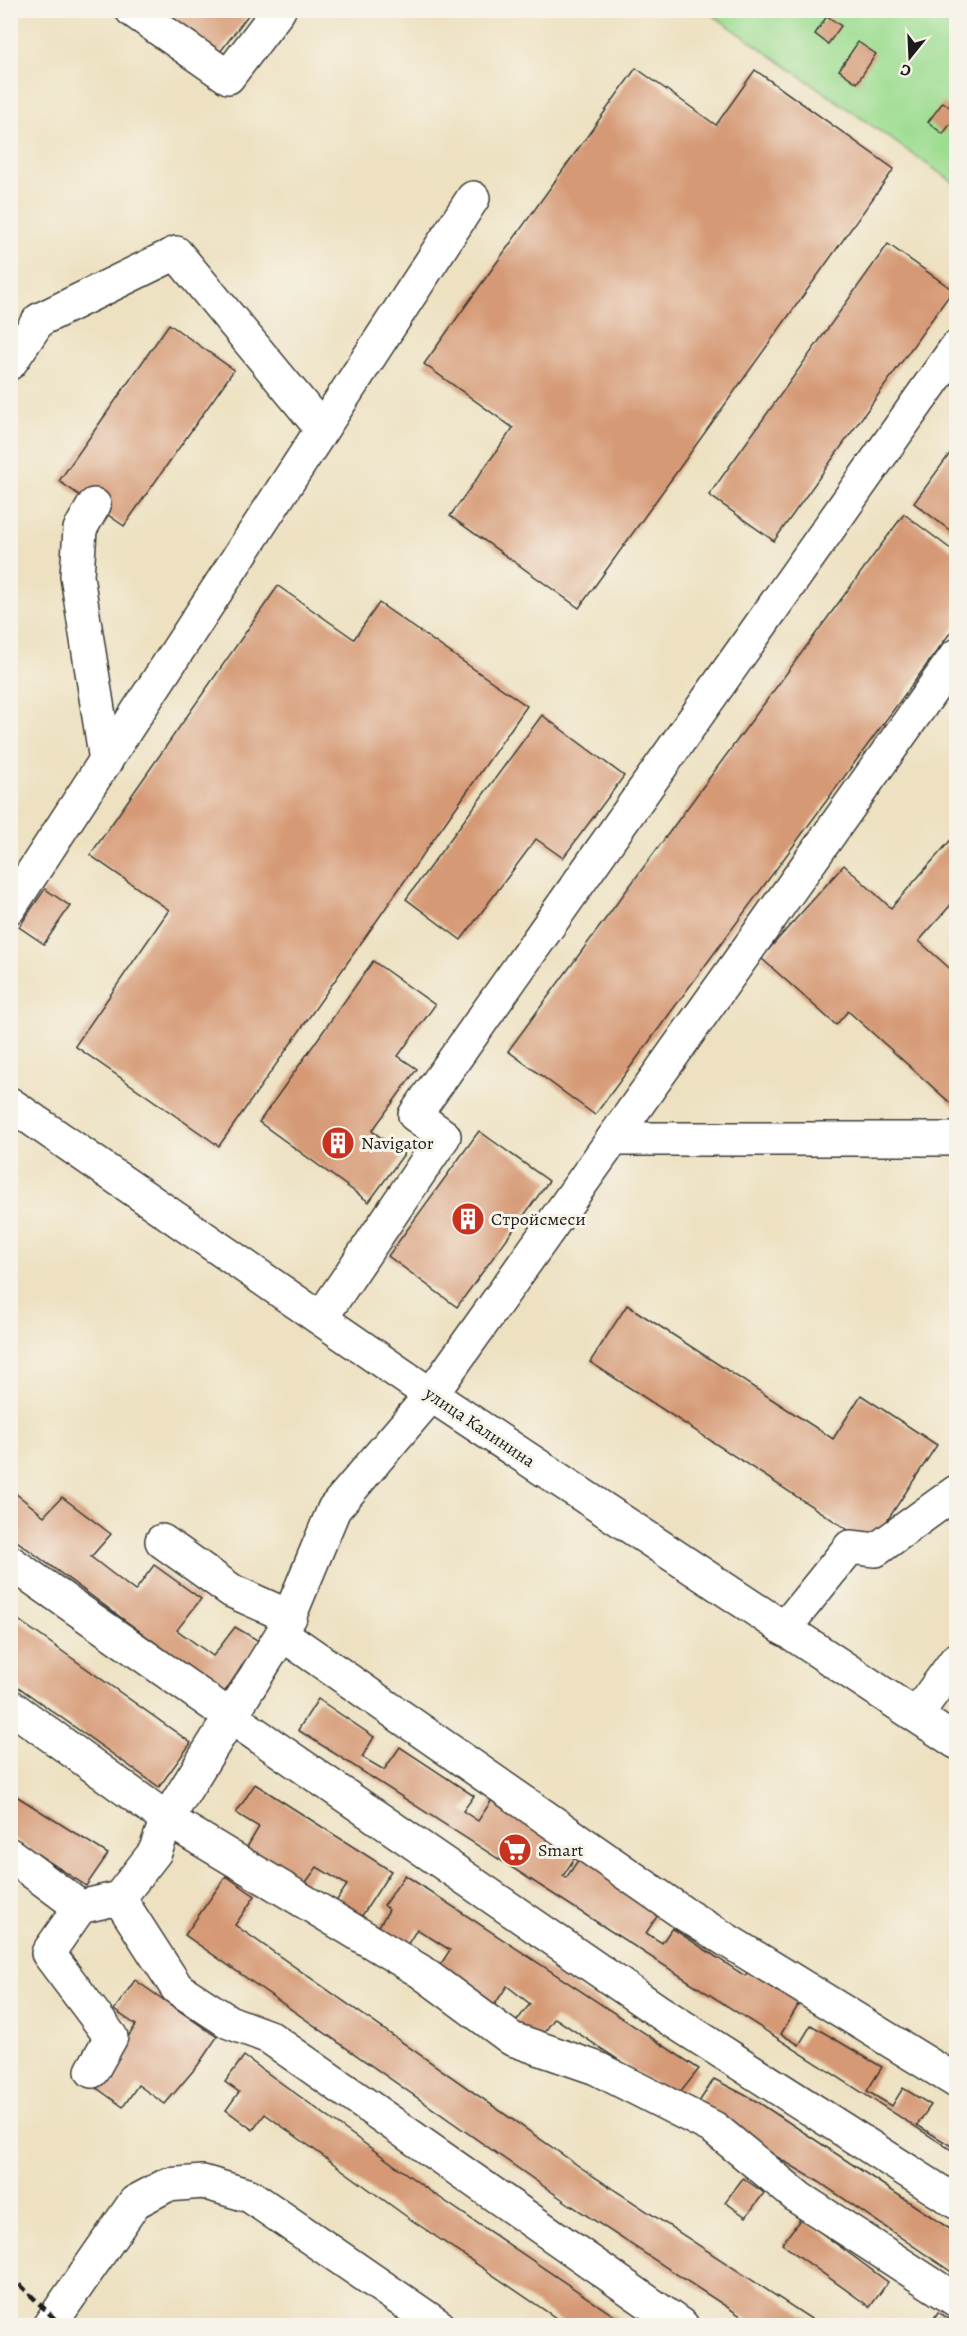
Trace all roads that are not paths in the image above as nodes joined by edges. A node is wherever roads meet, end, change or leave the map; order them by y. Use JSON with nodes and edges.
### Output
{"nodes":[{"id":1,"x":132,"y":10,"type":"edge"},
{"id":2,"x":279,"y":10,"type":"edge"},
{"id":3,"x":473,"y":198,"type":"dead end"},
{"id":4,"x":957,"y":348,"type":"edge"},
{"id":5,"x":10,"y":363,"type":"edge"},
{"id":6,"x":322,"y":429,"type":"junction"},
{"id":7,"x":94,"y":505,"type":"dead end"},
{"id":8,"x":957,"y":656,"type":"edge"},
{"id":9,"x":106,"y":761,"type":"junction"},
{"id":10,"x":10,"y":907,"type":"edge"},
{"id":11,"x":10,"y":1104,"type":"edge"},
{"id":12,"x":613,"y":1139,"type":"junction"},
{"id":13,"x":957,"y":1139,"type":"edge"},
{"id":14,"x":321,"y":1318,"type":"junction"},
{"id":15,"x":431,"y":1395,"type":"junction"},
{"id":16,"x":957,"y":1492,"type":"edge"},
{"id":17,"x":162,"y":1541,"type":"dead end"},
{"id":18,"x":10,"y":1562,"type":"edge"},
{"id":19,"x":286,"y":1625,"type":"junction"},
{"id":20,"x":784,"y":1629,"type":"junction"},
{"id":21,"x":957,"y":1660,"type":"edge"},
{"id":22,"x":10,"y":1706,"type":"edge"},
{"id":23,"x":916,"y":1715,"type":"junction"},
{"id":24,"x":231,"y":1717,"type":"junction"},
{"id":25,"x":957,"y":1742,"type":"edge"},
{"id":26,"x":167,"y":1819,"type":"junction"},
{"id":27,"x":10,"y":1855,"type":"edge"},
{"id":28,"x":118,"y":1898,"type":"junction"},
{"id":29,"x":80,"y":1907,"type":"junction"},
{"id":30,"x":93,"y":2071,"type":"dead end"},
{"id":31,"x":957,"y":2081,"type":"edge"},
{"id":32,"x":957,"y":2202,"type":"edge"},
{"id":33,"x":957,"y":2300,"type":"edge"},
{"id":34,"x":49,"y":2325,"type":"edge"},
{"id":35,"x":439,"y":2325,"type":"edge"},
{"id":36,"x":681,"y":2325,"type":"edge"}],
"edges":[{"from":1,"to":2,"type":"street"},
{"from":3,"to":6,"type":"street"},
{"from":4,"to":14,"type":"street"},
{"from":5,"to":6,"type":"street"},
{"from":6,"to":9,"type":"street"},
{"from":7,"to":9,"type":"street"},
{"from":8,"to":12,"type":"street"},
{"from":9,"to":10,"type":"street"},
{"from":11,"to":14,"type":"street","name":"улица Калинина"},
{"from":12,"to":13,"type":"street"},
{"from":12,"to":15,"type":"street"},
{"from":14,"to":15,"type":"street","name":"улица Калинина"},
{"from":15,"to":19,"type":"street"},
{"from":15,"to":20,"type":"street","name":"улица Калинина"},
{"from":16,"to":20,"type":"street"},
{"from":17,"to":19,"type":"street"},
{"from":18,"to":24,"type":"street"},
{"from":19,"to":24,"type":"street"},
{"from":19,"to":31,"type":"street"},
{"from":20,"to":23,"type":"street","name":"улица Калинина"},
{"from":21,"to":23,"type":"street"},
{"from":22,"to":26,"type":"street"},
{"from":23,"to":25,"type":"street","name":"улица Калинина"},
{"from":24,"to":26,"type":"street"},
{"from":24,"to":32,"type":"street"},
{"from":26,"to":28,"type":"street"},
{"from":26,"to":33,"type":"street"},
{"from":27,"to":29,"type":"street"},
{"from":28,"to":29,"type":"street"},
{"from":28,"to":36,"type":"street"},
{"from":29,"to":30,"type":"street"},
{"from":34,"to":35,"type":"street"}]}
